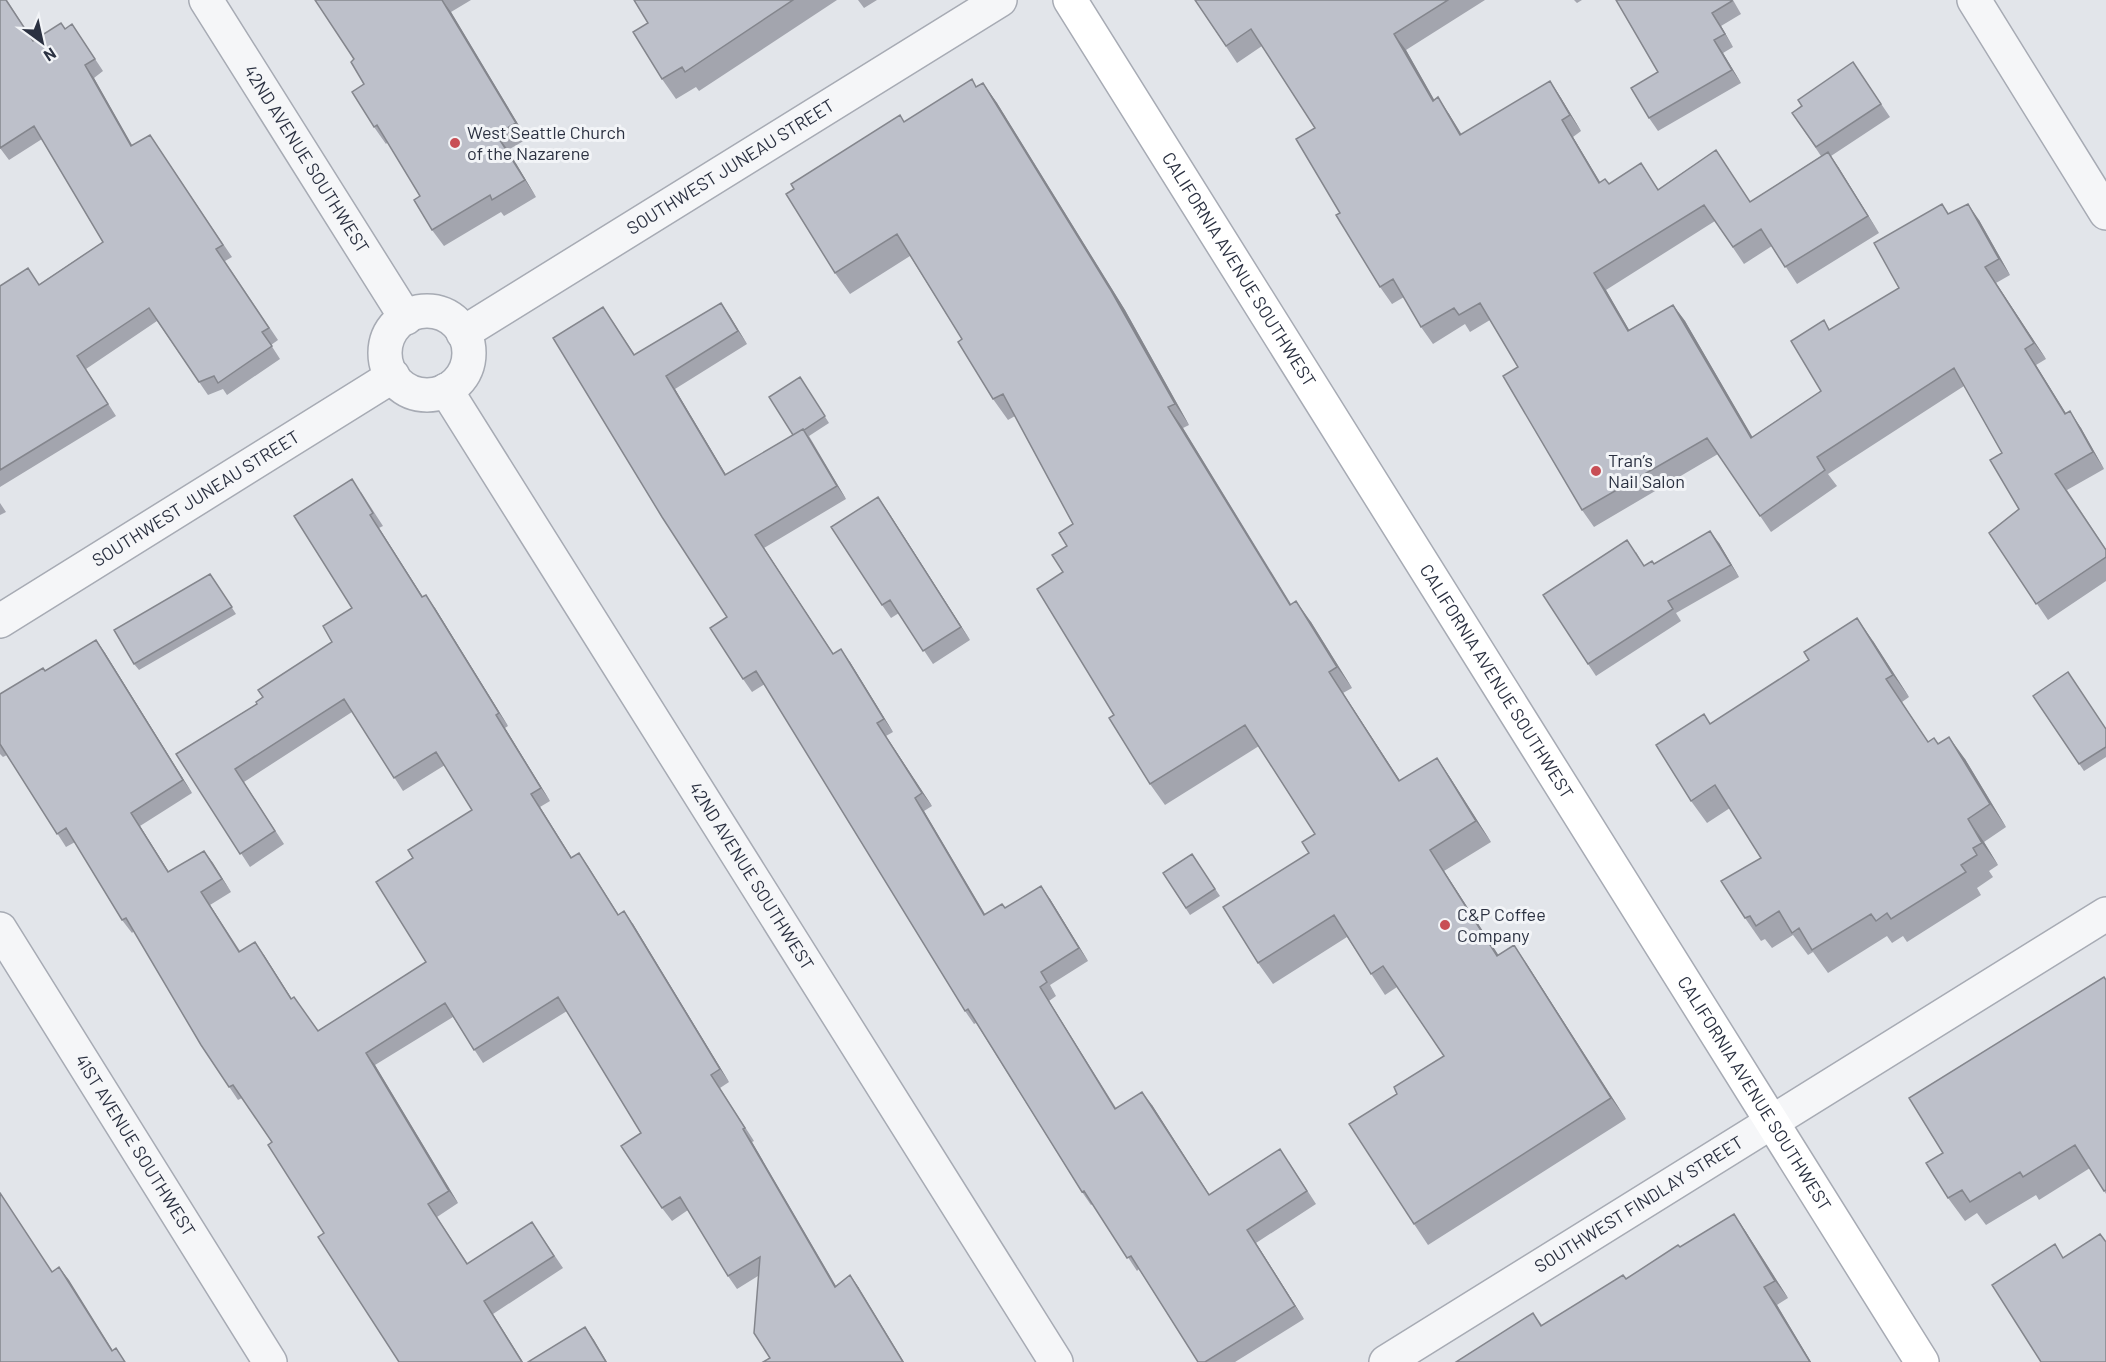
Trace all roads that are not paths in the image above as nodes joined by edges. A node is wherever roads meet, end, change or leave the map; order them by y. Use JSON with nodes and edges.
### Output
{"nodes":[{"id":1,"x":206,"y":0,"type":"edge"},
{"id":2,"x":999,"y":0,"type":"edge"},
{"id":3,"x":1070,"y":0,"type":"edge"},
{"id":4,"x":1974,"y":0,"type":"edge"},
{"id":5,"x":2106,"y":213,"type":"edge"},
{"id":6,"x":406,"y":318,"type":"junction"},
{"id":7,"x":463,"y":333,"type":"junction"},
{"id":8,"x":393,"y":376,"type":"junction"},
{"id":9,"x":446,"y":390,"type":"junction"},
{"id":10,"x":0,"y":621,"type":"edge"},
{"id":11,"x":2106,"y":914,"type":"edge"},
{"id":12,"x":0,"y":929,"type":"edge"},
{"id":13,"x":1773,"y":1121,"type":"junction"},
{"id":14,"x":270,"y":1362,"type":"edge"},
{"id":15,"x":1056,"y":1362,"type":"edge"},
{"id":16,"x":1386,"y":1362,"type":"edge"},
{"id":17,"x":1922,"y":1362,"type":"edge"}],
"edges":[{"from":1,"to":6,"type":"street","name":"42ND AVENUE SOUTHWEST"},
{"from":2,"to":7,"type":"street","name":"SOUTHWEST JUNEAU STREET"},
{"from":3,"to":13,"type":"main road","name":"CALIFORNIA AVENUE SOUTHWEST"},
{"from":4,"to":5,"type":"street"},
{"from":6,"to":7,"type":"street"},
{"from":6,"to":8,"type":"street"},
{"from":7,"to":9,"type":"street"},
{"from":8,"to":9,"type":"street"},
{"from":8,"to":10,"type":"street","name":"SOUTHWEST JUNEAU STREET"},
{"from":9,"to":15,"type":"street","name":"42ND AVENUE SOUTHWEST"},
{"from":11,"to":13,"type":"street","name":"SOUTHWEST FINDLAY STREET"},
{"from":12,"to":14,"type":"street","name":"41ST AVENUE SOUTHWEST"},
{"from":13,"to":16,"type":"street","name":"SOUTHWEST FINDLAY STREET"},
{"from":13,"to":17,"type":"main road","name":"CALIFORNIA AVENUE SOUTHWEST"}]}
